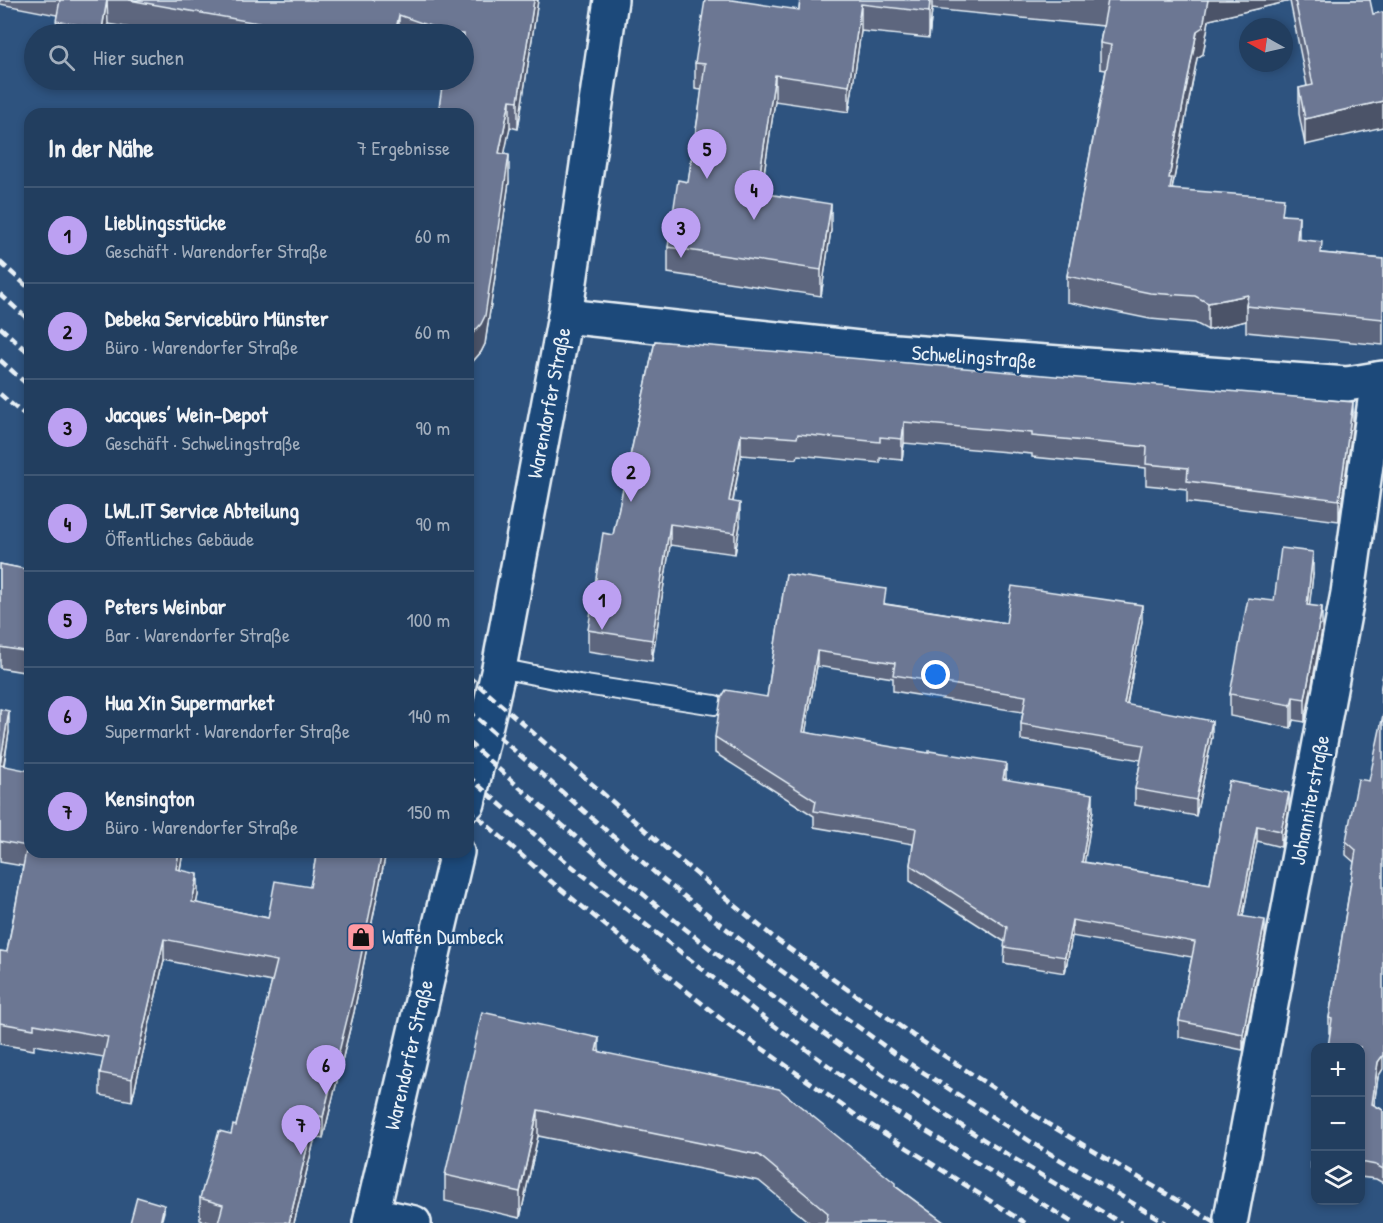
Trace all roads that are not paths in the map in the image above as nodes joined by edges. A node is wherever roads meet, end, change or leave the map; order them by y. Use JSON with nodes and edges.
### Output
{"nodes":[{"id":1,"x":611,"y":0,"type":"edge"},
{"id":2,"x":565,"y":316,"type":"junction"},
{"id":3,"x":1381,"y":379,"type":"edge"},
{"id":4,"x":499,"y":668,"type":"junction"},
{"id":5,"x":715,"y":705,"type":"dead end"},
{"id":6,"x":474,"y":777,"type":"edge"},
{"id":7,"x":456,"y":858,"type":"edge"},
{"id":8,"x":371,"y":1218,"type":"edge"},
{"id":9,"x":1231,"y":1218,"type":"dead end"},
{"id":10,"x":414,"y":1223,"type":"edge"}],
"edges":[{"from":1,"to":2,"type":"street","name":"Warendorfer Straße"},
{"from":2,"to":3,"type":"street","name":"Schwelingstraße"},
{"from":2,"to":4,"type":"street","name":"Warendorfer Straße"},
{"from":3,"to":9,"type":"street","name":"Johanniterstraße"},
{"from":4,"to":5,"type":"lane"},
{"from":4,"to":6,"type":"street","name":"Warendorfer Straße"},
{"from":7,"to":8,"type":"street","name":"Warendorfer Straße"},
{"from":8,"to":10,"type":"street"}]}
